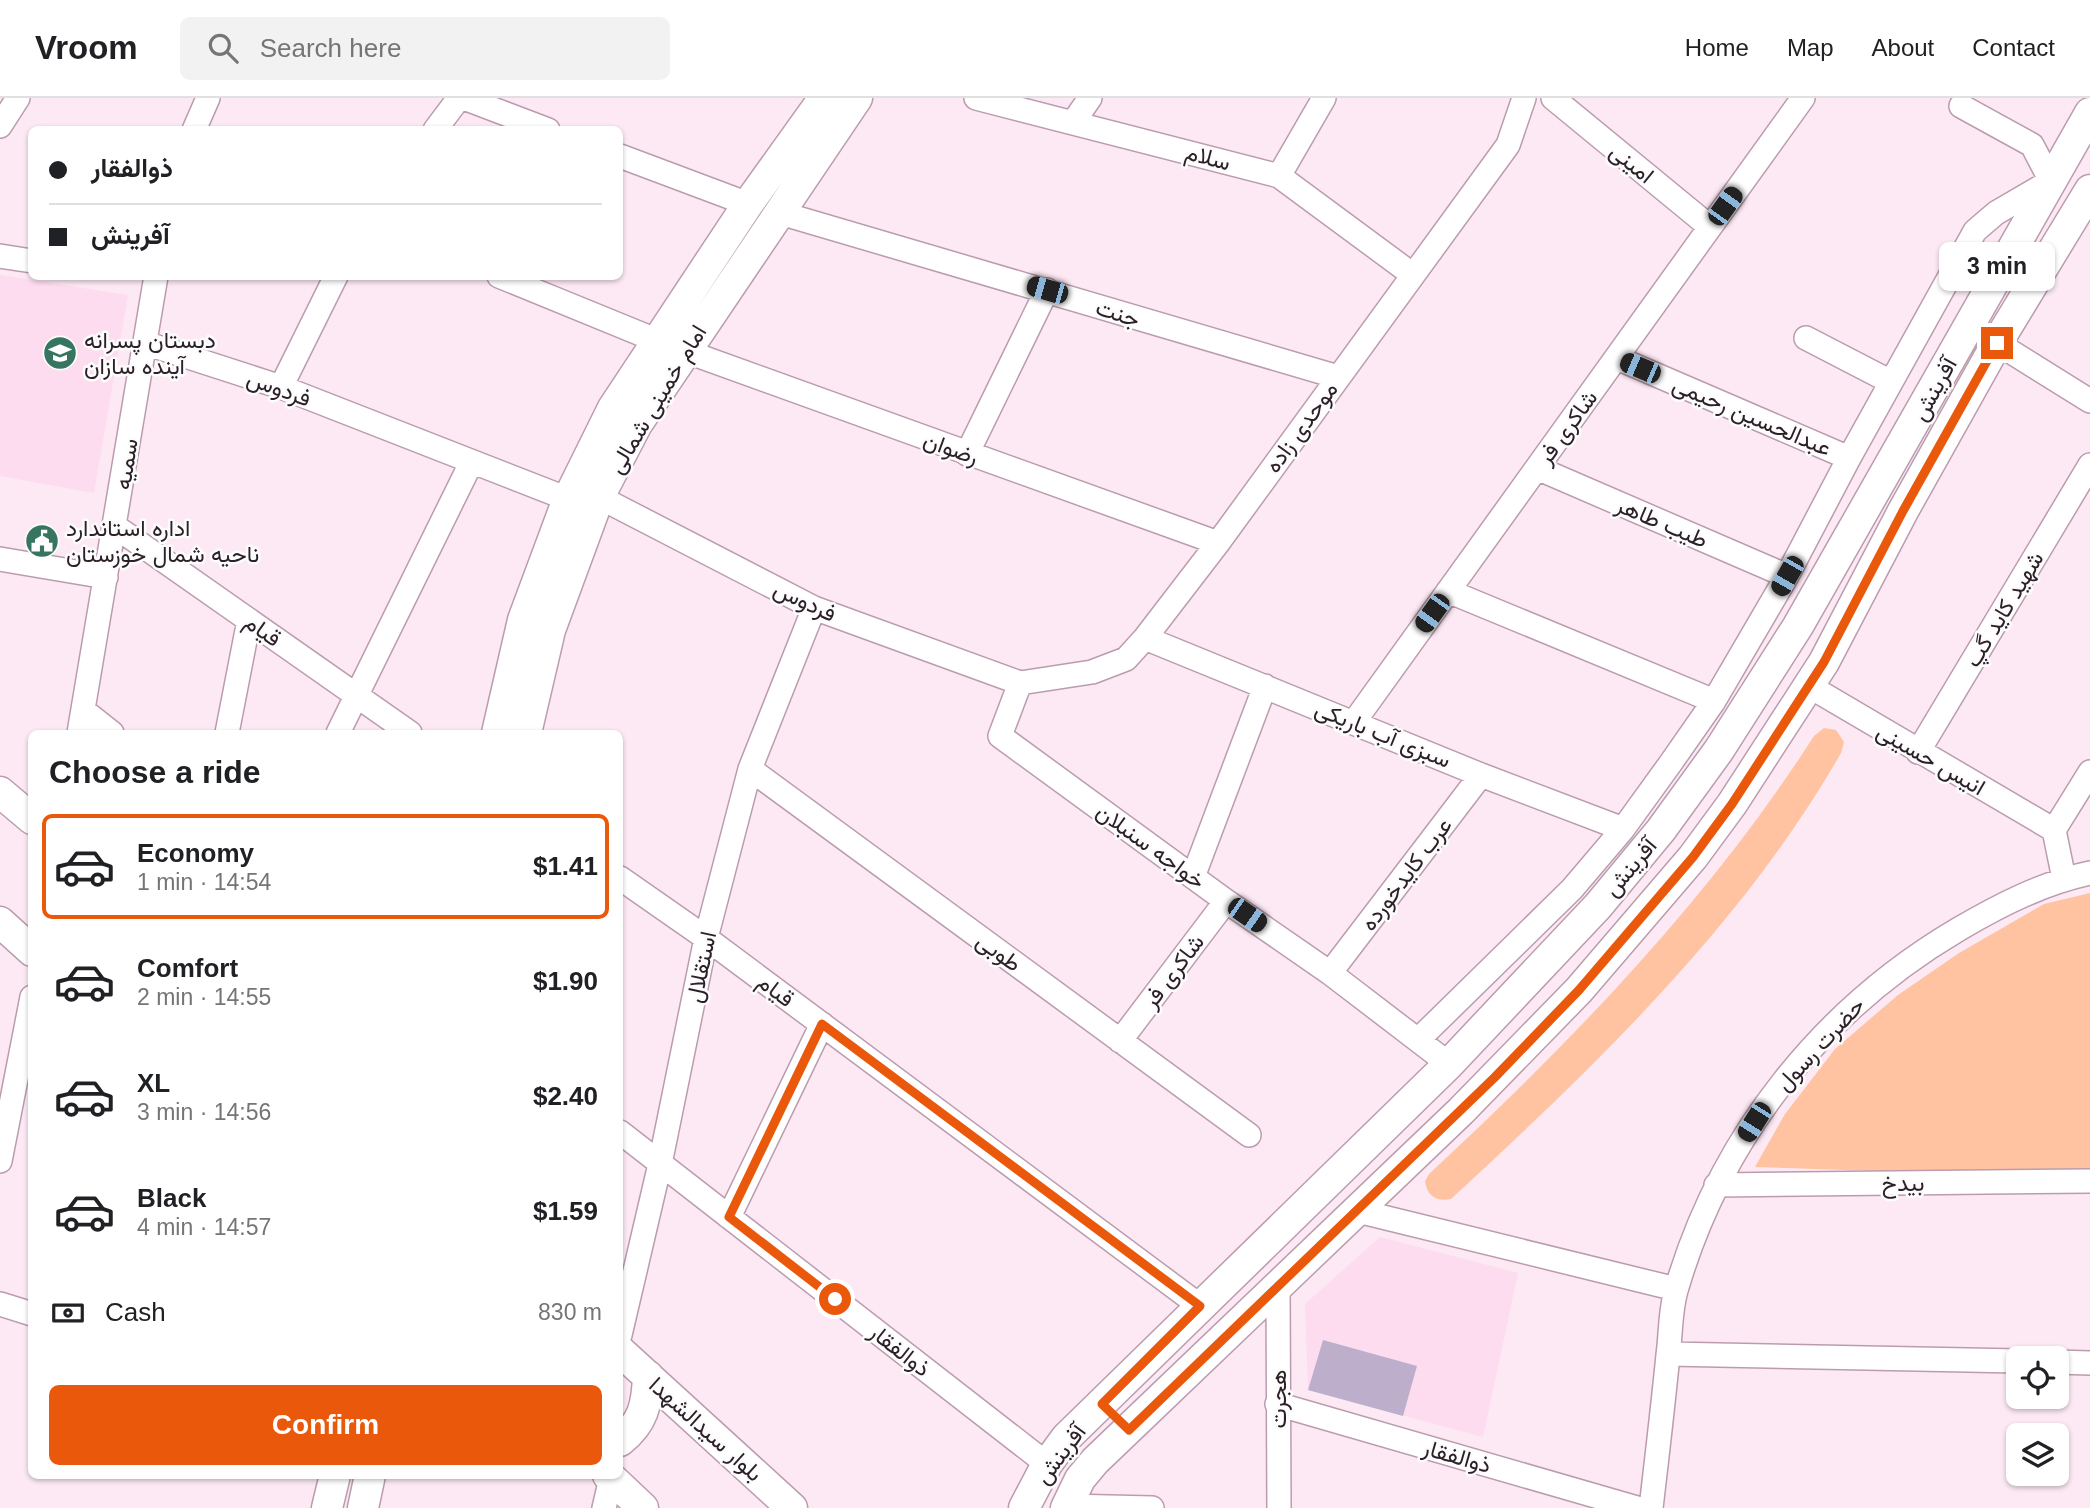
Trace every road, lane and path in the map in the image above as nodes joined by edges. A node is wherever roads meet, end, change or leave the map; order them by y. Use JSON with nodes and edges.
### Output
{"nodes":[{"id":1,"x":18,"y":98,"type":"edge"},
{"id":2,"x":208,"y":98,"type":"edge"},
{"id":3,"x":462,"y":98,"type":"edge"},
{"id":4,"x":824,"y":98,"type":"edge"},
{"id":5,"x":857,"y":98,"type":"edge"},
{"id":6,"x":976,"y":98,"type":"edge"},
{"id":7,"x":1090,"y":98,"type":"edge"},
{"id":8,"x":1324,"y":98,"type":"edge"},
{"id":9,"x":1524,"y":98,"type":"edge"},
{"id":10,"x":1553,"y":98,"type":"edge"},
{"id":11,"x":1798,"y":100,"type":"edge"},
{"id":12,"x":1961,"y":106,"type":"dead end"},
{"id":13,"x":2090,"y":113,"type":"edge"},
{"id":14,"x":1074,"y":121,"type":"junction"},
{"id":15,"x":0,"y":126,"type":"edge"},
{"id":16,"x":196,"y":126,"type":"edge"},
{"id":17,"x":438,"y":126,"type":"edge"},
{"id":18,"x":537,"y":126,"type":"edge"},
{"id":19,"x":623,"y":157,"type":"edge"},
{"id":20,"x":1279,"y":176,"type":"junction"},
{"id":21,"x":2051,"y":181,"type":"junction"},
{"id":22,"x":2088,"y":197,"type":"edge"},
{"id":23,"x":748,"y":204,"type":"junction"},
{"id":24,"x":777,"y":212,"type":"junction"},
{"id":25,"x":1710,"y":227,"type":"junction"},
{"id":26,"x":0,"y":256,"type":"edge"},
{"id":27,"x":28,"y":260,"type":"edge"},
{"id":28,"x":1413,"y":275,"type":"junction"},
{"id":29,"x":150,"y":280,"type":"edge"},
{"id":30,"x":335,"y":280,"type":"edge"},
{"id":31,"x":509,"y":280,"type":"edge"},
{"id":32,"x":1047,"y":290,"type":"junction"},
{"id":33,"x":1806,"y":338,"type":"dead end"},
{"id":34,"x":145,"y":343,"type":"junction"},
{"id":35,"x":1997,"y":343,"type":"junction"},
{"id":36,"x":671,"y":346,"type":"junction"},
{"id":37,"x":1617,"y":358,"type":"junction"},
{"id":38,"x":1338,"y":377,"type":"junction"},
{"id":39,"x":1891,"y":382,"type":"junction"},
{"id":40,"x":281,"y":387,"type":"junction"},
{"id":41,"x":2090,"y":401,"type":"edge"},
{"id":42,"x":967,"y":454,"type":"junction"},
{"id":43,"x":1849,"y":458,"type":"junction"},
{"id":44,"x":471,"y":463,"type":"junction"},
{"id":45,"x":2090,"y":465,"type":"edge"},
{"id":46,"x":1537,"y":468,"type":"junction"},
{"id":47,"x":598,"y":498,"type":"junction"},
{"id":48,"x":568,"y":499,"type":"junction"},
{"id":49,"x":116,"y":527,"type":"junction"},
{"id":50,"x":1217,"y":543,"type":"junction"},
{"id":51,"x":0,"y":558,"type":"edge"},
{"id":52,"x":1787,"y":576,"type":"junction"},
{"id":53,"x":106,"y":577,"type":"junction"},
{"id":54,"x":1448,"y":592,"type":"junction"},
{"id":55,"x":814,"y":608,"type":"junction"},
{"id":56,"x":249,"y":620,"type":"junction"},
{"id":57,"x":1144,"y":638,"type":"junction"},
{"id":58,"x":1020,"y":683,"type":"junction"},
{"id":59,"x":1809,"y":685,"type":"junction"},
{"id":60,"x":1265,"y":686,"type":"junction"},
{"id":61,"x":357,"y":696,"type":"junction"},
{"id":62,"x":1714,"y":701,"type":"junction"},
{"id":63,"x":83,"y":710,"type":"junction"},
{"id":64,"x":1354,"y":722,"type":"junction"},
{"id":65,"x":80,"y":730,"type":"edge"},
{"id":66,"x":108,"y":730,"type":"edge"},
{"id":67,"x":228,"y":730,"type":"edge"},
{"id":68,"x":340,"y":730,"type":"edge"},
{"id":69,"x":406,"y":730,"type":"edge"},
{"id":70,"x":498,"y":730,"type":"edge"},
{"id":71,"x":527,"y":730,"type":"edge"},
{"id":72,"x":1918,"y":752,"type":"junction"},
{"id":73,"x":750,"y":769,"type":"junction"},
{"id":74,"x":2090,"y":772,"type":"edge"},
{"id":75,"x":1481,"y":775,"type":"junction"},
{"id":76,"x":0,"y":792,"type":"edge"},
{"id":77,"x":28,"y":816,"type":"edge"},
{"id":78,"x":1623,"y":829,"type":"junction"},
{"id":79,"x":2054,"y":830,"type":"junction"},
{"id":80,"x":2090,"y":873,"type":"edge"},
{"id":81,"x":1193,"y":877,"type":"junction"},
{"id":82,"x":2064,"y":879,"type":"junction"},
{"id":83,"x":623,"y":880,"type":"edge"},
{"id":84,"x":1226,"y":901,"type":"junction"},
{"id":85,"x":0,"y":922,"type":"edge"},
{"id":86,"x":706,"y":938,"type":"junction"},
{"id":87,"x":28,"y":947,"type":"edge"},
{"id":88,"x":1330,"y":972,"type":"junction"},
{"id":89,"x":28,"y":1011,"type":"edge"},
{"id":90,"x":822,"y":1024,"type":"junction"},
{"id":91,"x":1419,"y":1039,"type":"junction"},
{"id":92,"x":1120,"y":1041,"type":"junction"},
{"id":93,"x":1449,"y":1064,"type":"junction"},
{"id":94,"x":8,"y":1080,"type":"edge"},
{"id":95,"x":623,"y":1134,"type":"edge"},
{"id":96,"x":1248,"y":1135,"type":"dead end"},
{"id":97,"x":0,"y":1161,"type":"edge"},
{"id":98,"x":660,"y":1164,"type":"junction"},
{"id":99,"x":2090,"y":1181,"type":"edge"},
{"id":100,"x":1716,"y":1185,"type":"junction"},
{"id":101,"x":1358,"y":1211,"type":"junction"},
{"id":102,"x":729,"y":1217,"type":"junction"},
{"id":103,"x":1278,"y":1289,"type":"junction"},
{"id":104,"x":1676,"y":1289,"type":"junction"},
{"id":105,"x":0,"y":1304,"type":"edge"},
{"id":106,"x":1200,"y":1306,"type":"junction"},
{"id":107,"x":28,"y":1313,"type":"edge"},
{"id":108,"x":623,"y":1322,"type":"edge"},
{"id":109,"x":1668,"y":1354,"type":"junction"},
{"id":110,"x":623,"y":1355,"type":"edge"},
{"id":111,"x":2006,"y":1361,"type":"edge"},
{"id":112,"x":2069,"y":1362,"type":"edge"},
{"id":113,"x":2090,"y":1363,"type":"edge"},
{"id":114,"x":648,"y":1376,"type":"junction"},
{"id":115,"x":1102,"y":1404,"type":"junction"},
{"id":116,"x":1277,"y":1404,"type":"junction"},
{"id":117,"x":1129,"y":1430,"type":"junction"},
{"id":118,"x":623,"y":1438,"type":"edge"},
{"id":119,"x":1047,"y":1464,"type":"junction"},
{"id":120,"x":334,"y":1479,"type":"edge"},
{"id":121,"x":369,"y":1479,"type":"edge"},
{"id":122,"x":609,"y":1479,"type":"edge"},
{"id":123,"x":612,"y":1479,"type":"edge"},
{"id":124,"x":636,"y":1505,"type":"edge"},
{"id":125,"x":1066,"y":1507,"type":"edge"},
{"id":126,"x":327,"y":1508,"type":"edge"},
{"id":127,"x":363,"y":1508,"type":"edge"},
{"id":128,"x":604,"y":1508,"type":"edge"},
{"id":129,"x":792,"y":1508,"type":"edge"},
{"id":130,"x":1024,"y":1508,"type":"edge"},
{"id":131,"x":1152,"y":1508,"type":"edge"},
{"id":132,"x":1279,"y":1508,"type":"edge"},
{"id":133,"x":1637,"y":1508,"type":"edge"},
{"id":134,"x":1651,"y":1508,"type":"edge"}],
"edges":[{"from":1,"to":15,"type":"street"},
{"from":2,"to":16,"type":"street"},
{"from":3,"to":17,"type":"street"},
{"from":3,"to":18,"type":"street"},
{"from":4,"to":23,"type":"main road","name":"امام خمینی شمالی"},
{"from":5,"to":24,"type":"main road","name":"امام خمینی شمالی"},
{"from":6,"to":14,"type":"street","name":"سلام"},
{"from":7,"to":14,"type":"street"},
{"from":8,"to":20,"type":"street"},
{"from":9,"to":28,"type":"street","name":"موحدی زاده"},
{"from":10,"to":25,"type":"street","name":"امینی"},
{"from":11,"to":25,"type":"street","name":"شاکری فر"},
{"from":12,"to":21,"type":"street"},
{"from":13,"to":21,"type":"main road","name":"آفرینش"},
{"from":14,"to":20,"type":"street","name":"سلام"},
{"from":19,"to":23,"type":"street"},
{"from":20,"to":28,"type":"street","name":"سلام"},
{"from":21,"to":39,"type":"street"},
{"from":21,"to":93,"type":"main road","name":"آفرینش"},
{"from":22,"to":35,"type":"main road","name":"آفرینش"},
{"from":23,"to":36,"type":"main road","name":"امام خمینی شمالی"},
{"from":24,"to":32,"type":"street","name":"جنت"},
{"from":24,"to":36,"type":"main road","name":"امام خمینی شمالی"},
{"from":25,"to":37,"type":"street","name":"شاکری فر"},
{"from":26,"to":27,"type":"street"},
{"from":28,"to":38,"type":"street","name":"موحدی زاده"},
{"from":29,"to":34,"type":"street","name":"سمیه"},
{"from":30,"to":40,"type":"street"},
{"from":31,"to":36,"type":"street","name":"رضوان"},
{"from":32,"to":38,"type":"street","name":"جنت"},
{"from":32,"to":42,"type":"street"},
{"from":33,"to":39,"type":"street"},
{"from":34,"to":40,"type":"street","name":"فردوس"},
{"from":34,"to":49,"type":"street","name":"سمیه"},
{"from":35,"to":41,"type":"street"},
{"from":35,"to":59,"type":"main road","name":"آفرینش"},
{"from":36,"to":42,"type":"street","name":"رضوان"},
{"from":36,"to":47,"type":"main road","name":"امام خمینی شمالی"},
{"from":36,"to":48,"type":"main road","name":"امام خمینی شمالی"},
{"from":37,"to":43,"type":"street","name":"عبدالحسین رحیمی"},
{"from":37,"to":46,"type":"street","name":"شاکری فر"},
{"from":38,"to":50,"type":"street","name":"موحدی زاده"},
{"from":39,"to":43,"type":"street"},
{"from":40,"to":44,"type":"street","name":"فردوس"},
{"from":42,"to":50,"type":"street","name":"رضوان"},
{"from":43,"to":52,"type":"street"},
{"from":44,"to":48,"type":"street","name":"فردوس"},
{"from":44,"to":61,"type":"street"},
{"from":45,"to":72,"type":"street","name":"شهید کاید گپ"},
{"from":46,"to":52,"type":"street","name":"طیب طاهر"},
{"from":46,"to":54,"type":"street","name":"شاکری فر"},
{"from":47,"to":55,"type":"street","name":"فردوس"},
{"from":47,"to":71,"type":"main road","name":"امام خمینی شمالی"},
{"from":48,"to":70,"type":"main road","name":"امام خمینی شمالی"},
{"from":49,"to":53,"type":"street","name":"سمیه"},
{"from":49,"to":56,"type":"street","name":"قیام"},
{"from":50,"to":57,"type":"street","name":"موحدی زاده"},
{"from":51,"to":53,"type":"street"},
{"from":52,"to":62,"type":"street"},
{"from":53,"to":63,"type":"street","name":"سمیه"},
{"from":54,"to":62,"type":"street"},
{"from":54,"to":64,"type":"street","name":"شاکری فر"},
{"from":55,"to":58,"type":"street","name":"فردوس"},
{"from":55,"to":73,"type":"street","name":"استقلال"},
{"from":56,"to":61,"type":"street","name":"قیام"},
{"from":56,"to":67,"type":"street"},
{"from":57,"to":58,"type":"street","name":"موحدی زاده"},
{"from":57,"to":60,"type":"street","name":"سبزی آب باریکی"},
{"from":58,"to":81,"type":"street","name":"خواجه سنبلان"},
{"from":59,"to":72,"type":"street","name":"انیس حسینی"},
{"from":59,"to":101,"type":"main road","name":"آفرینش"},
{"from":60,"to":64,"type":"street","name":"سبزی آب باریکی"},
{"from":60,"to":81,"type":"street"},
{"from":61,"to":68,"type":"street"},
{"from":61,"to":69,"type":"street","name":"قیام"},
{"from":62,"to":78,"type":"street"},
{"from":63,"to":65,"type":"street","name":"سمیه"},
{"from":63,"to":66,"type":"street"},
{"from":64,"to":75,"type":"street","name":"سبزی آب باریکی"},
{"from":72,"to":79,"type":"street","name":"انیس حسینی"},
{"from":73,"to":86,"type":"street","name":"استقلال"},
{"from":73,"to":92,"type":"street","name":"طوبی"},
{"from":74,"to":79,"type":"street"},
{"from":75,"to":78,"type":"street","name":"سبزی آب باریکی"},
{"from":75,"to":88,"type":"street","name":"عرب کایدخورده"},
{"from":76,"to":77,"type":"main road"},
{"from":78,"to":91,"type":"street"},
{"from":79,"to":82,"type":"street"},
{"from":80,"to":82,"type":"street","name":"حضرت رسول"},
{"from":81,"to":84,"type":"street","name":"خواجه سنبلان"},
{"from":82,"to":100,"type":"street","name":"حضرت رسول"},
{"from":83,"to":86,"type":"street","name":"قیام"},
{"from":84,"to":88,"type":"street","name":"خواجه سنبلان"},
{"from":84,"to":92,"type":"street","name":"شاکری فر"},
{"from":85,"to":87,"type":"main road"},
{"from":86,"to":90,"type":"street","name":"قیام"},
{"from":86,"to":98,"type":"street","name":"استقلال"},
{"from":88,"to":91,"type":"street","name":"خواجه سنبلان"},
{"from":89,"to":94,"type":"street"},
{"from":90,"to":102,"type":"street"},
{"from":90,"to":106,"type":"street","name":"قیام"},
{"from":91,"to":93,"type":"street","name":"خواجه سنبلان"},
{"from":92,"to":96,"type":"street","name":"طوبی"},
{"from":93,"to":106,"type":"main road","name":"آفرینش"},
{"from":94,"to":97,"type":"street"},
{"from":95,"to":98,"type":"street","name":"ذوالفقار"},
{"from":98,"to":102,"type":"street","name":"ذوالفقار"},
{"from":98,"to":108,"type":"street","name":"استقلال"},
{"from":99,"to":100,"type":"street","name":"بیدخ"},
{"from":100,"to":104,"type":"street","name":"حضرت رسول"},
{"from":101,"to":103,"type":"main road","name":"آفرینش"},
{"from":101,"to":104,"type":"street"},
{"from":102,"to":119,"type":"street","name":"ذوالفقار"},
{"from":103,"to":116,"type":"street","name":"هجرت"},
{"from":103,"to":117,"type":"main road","name":"آفرینش"},
{"from":104,"to":109,"type":"street","name":"حضرت رسول"},
{"from":105,"to":107,"type":"street"},
{"from":106,"to":115,"type":"main road","name":"آفرینش"},
{"from":109,"to":111,"type":"street"},
{"from":109,"to":134,"type":"street","name":"حضرت رسول"},
{"from":110,"to":114,"type":"main road","name":"بلوار سیدالشهدا"},
{"from":112,"to":113,"type":"street"},
{"from":114,"to":118,"type":"main road"},
{"from":114,"to":129,"type":"main road","name":"بلوار سیدالشهدا"},
{"from":115,"to":117,"type":"main road"},
{"from":115,"to":119,"type":"main road","name":"آفرینش"},
{"from":116,"to":132,"type":"street","name":"هجرت"},
{"from":116,"to":133,"type":"street","name":"ذوالفقار"},
{"from":117,"to":125,"type":"main road","name":"آفرینش"},
{"from":119,"to":130,"type":"main road","name":"آفرینش"},
{"from":120,"to":126,"type":"main road"},
{"from":121,"to":127,"type":"main road"},
{"from":122,"to":128,"type":"street"},
{"from":123,"to":124,"type":"main road"},
{"from":125,"to":131,"type":"street"}]}
